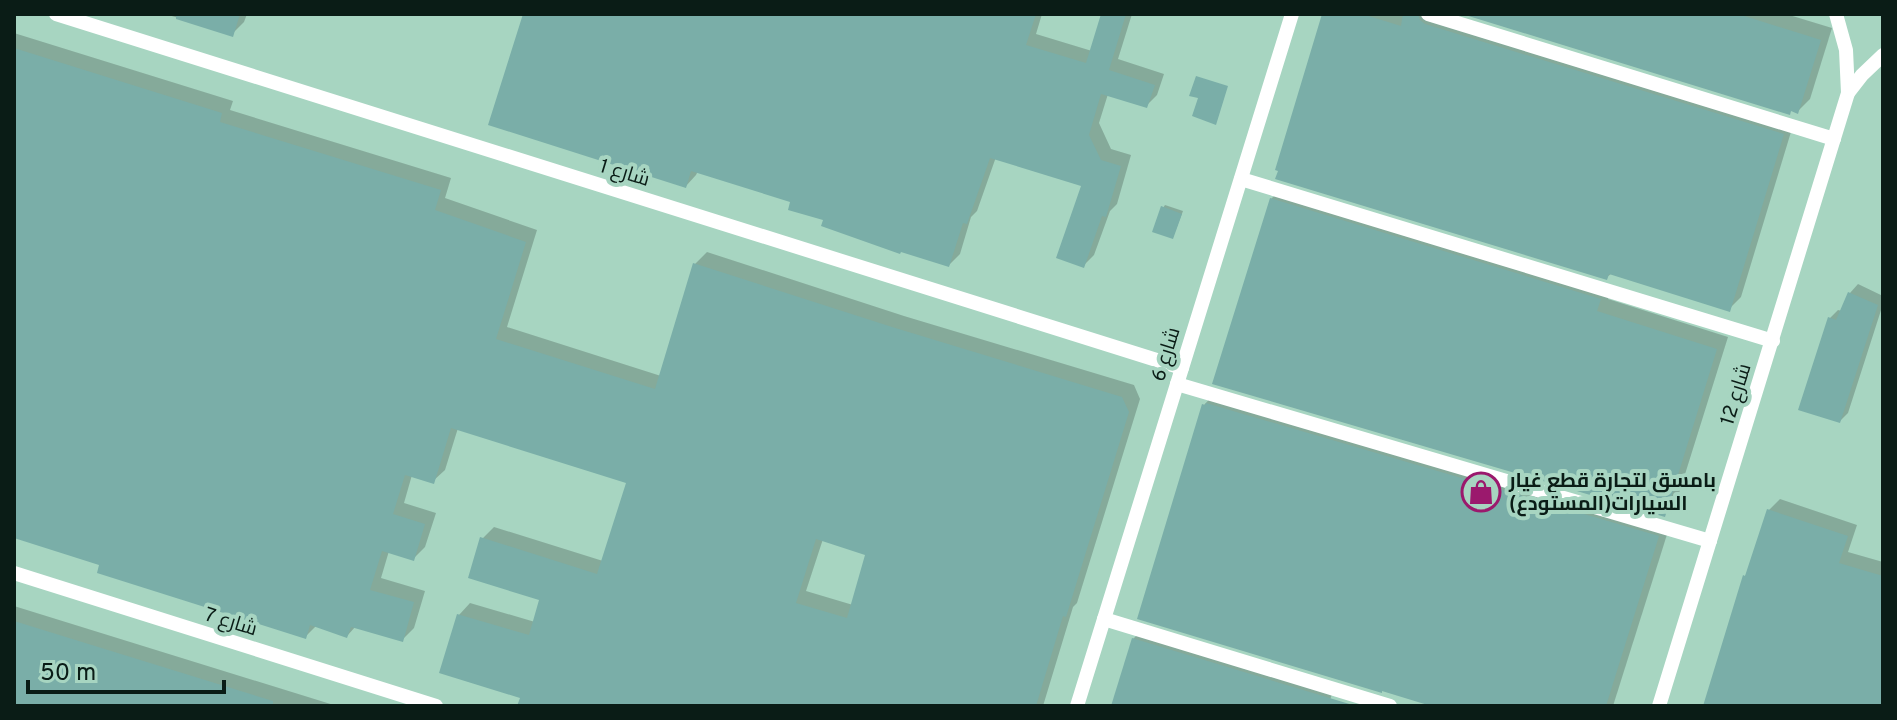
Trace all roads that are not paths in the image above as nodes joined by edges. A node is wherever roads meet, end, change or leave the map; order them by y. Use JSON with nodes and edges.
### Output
{"nodes":[{"id":1,"x":56,"y":14,"type":"edge"},
{"id":2,"x":1292,"y":14,"type":"edge"},
{"id":3,"x":1428,"y":14,"type":"edge"},
{"id":4,"x":1836,"y":14,"type":"edge"},
{"id":5,"x":1883,"y":55,"type":"edge"},
{"id":6,"x":1848,"y":93,"type":"junction"},
{"id":7,"x":1834,"y":139,"type":"junction"},
{"id":8,"x":1241,"y":179,"type":"junction"},
{"id":9,"x":1773,"y":341,"type":"junction"},
{"id":10,"x":1182,"y":368,"type":"junction"},
{"id":11,"x":1177,"y":384,"type":"junction"},
{"id":12,"x":1710,"y":541,"type":"junction"},
{"id":13,"x":14,"y":573,"type":"edge"},
{"id":14,"x":1104,"y":619,"type":"junction"},
{"id":15,"x":436,"y":706,"type":"edge"},
{"id":16,"x":1077,"y":706,"type":"edge"},
{"id":17,"x":1390,"y":706,"type":"edge"},
{"id":18,"x":1659,"y":706,"type":"edge"}],
"edges":[{"from":1,"to":10,"type":"lane","name":"شارع 1"},
{"from":2,"to":8,"type":"lane","name":"شارع 6"},
{"from":3,"to":7,"type":"lane"},
{"from":4,"to":6,"type":"lane","name":"شارع 12"},
{"from":5,"to":6,"type":"lane","name":"شارع 12"},
{"from":6,"to":7,"type":"lane","name":"شارع 12"},
{"from":7,"to":9,"type":"lane","name":"شارع 12"},
{"from":8,"to":9,"type":"lane"},
{"from":8,"to":10,"type":"lane","name":"شارع 6"},
{"from":9,"to":12,"type":"lane","name":"شارع 12"},
{"from":10,"to":11,"type":"lane","name":"شارع 6"},
{"from":11,"to":12,"type":"lane"},
{"from":11,"to":14,"type":"lane","name":"شارع 6"},
{"from":12,"to":18,"type":"lane","name":"شارع 12"},
{"from":13,"to":15,"type":"lane","name":"شارع 7"},
{"from":14,"to":16,"type":"lane","name":"شارع 6"},
{"from":14,"to":17,"type":"lane"}]}
